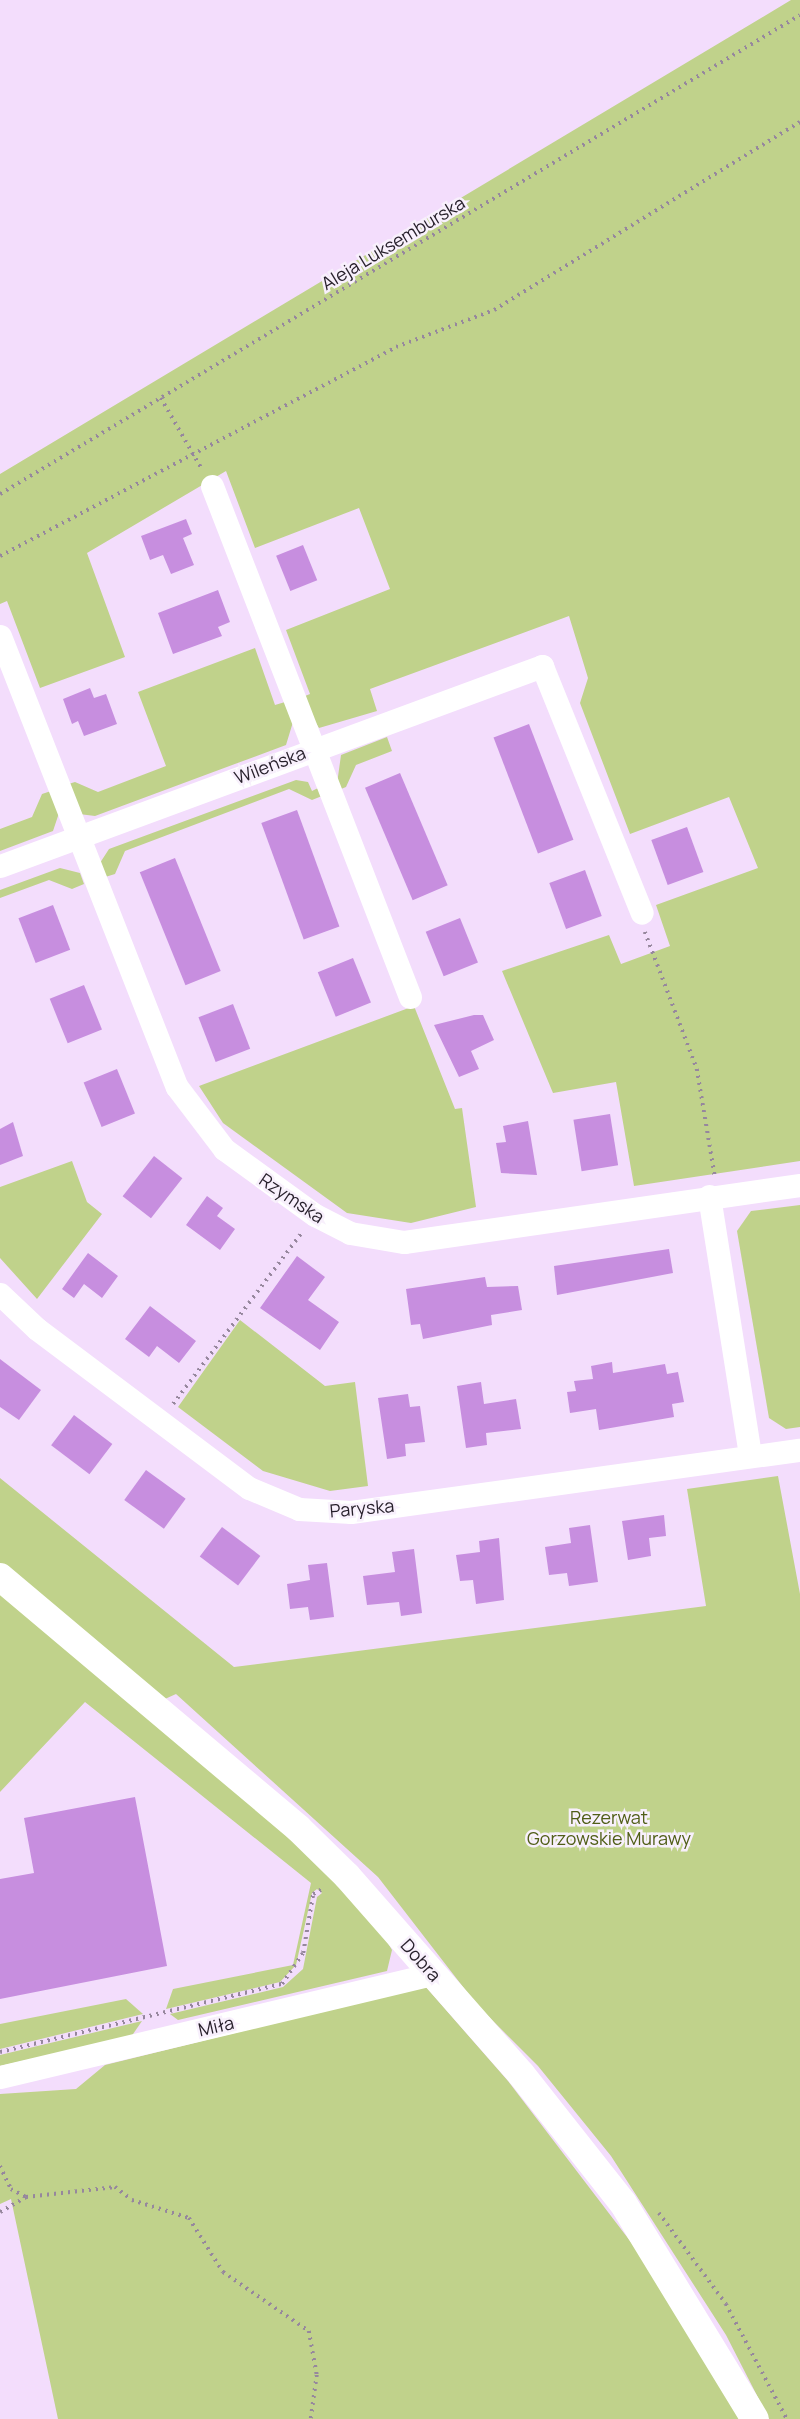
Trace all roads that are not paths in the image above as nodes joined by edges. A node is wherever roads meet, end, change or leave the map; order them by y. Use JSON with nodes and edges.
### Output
{"nodes":[{"id":1,"x":212,"y":486,"type":"road end"},
{"id":2,"x":0,"y":636,"type":"edge"},
{"id":3,"x":312,"y":749,"type":"junction"},
{"id":4,"x":76,"y":838,"type":"junction"},
{"id":5,"x":0,"y":866,"type":"edge"},
{"id":6,"x":642,"y":913,"type":"road end"},
{"id":7,"x":410,"y":997,"type":"dead end"},
{"id":8,"x":800,"y":1185,"type":"edge"},
{"id":9,"x":714,"y":1196,"type":"junction"},
{"id":10,"x":0,"y":1294,"type":"edge"},
{"id":11,"x":800,"y":1450,"type":"edge"},
{"id":12,"x":750,"y":1456,"type":"junction"},
{"id":13,"x":0,"y":1577,"type":"edge"},
{"id":14,"x":432,"y":1974,"type":"junction"},
{"id":15,"x":0,"y":2077,"type":"edge"},
{"id":16,"x":755,"y":2419,"type":"edge"}],
"edges":[{"from":1,"to":3,"type":"street"},
{"from":2,"to":4,"type":"street","name":"Rzymska"},
{"from":3,"to":4,"type":"street","name":"Wileńska"},
{"from":3,"to":6,"type":"street","name":"Wileńska"},
{"from":3,"to":7,"type":"street"},
{"from":4,"to":5,"type":"street","name":"Wileńska"},
{"from":4,"to":9,"type":"street","name":"Rzymska"},
{"from":8,"to":9,"type":"street","name":"Rzymska"},
{"from":9,"to":12,"type":"street"},
{"from":10,"to":12,"type":"street","name":"Paryska"},
{"from":11,"to":12,"type":"street","name":"Paryska"},
{"from":13,"to":14,"type":"street","name":"Dobra"},
{"from":14,"to":15,"type":"street","name":"Miła"},
{"from":14,"to":16,"type":"street","name":"Dobra"}]}
